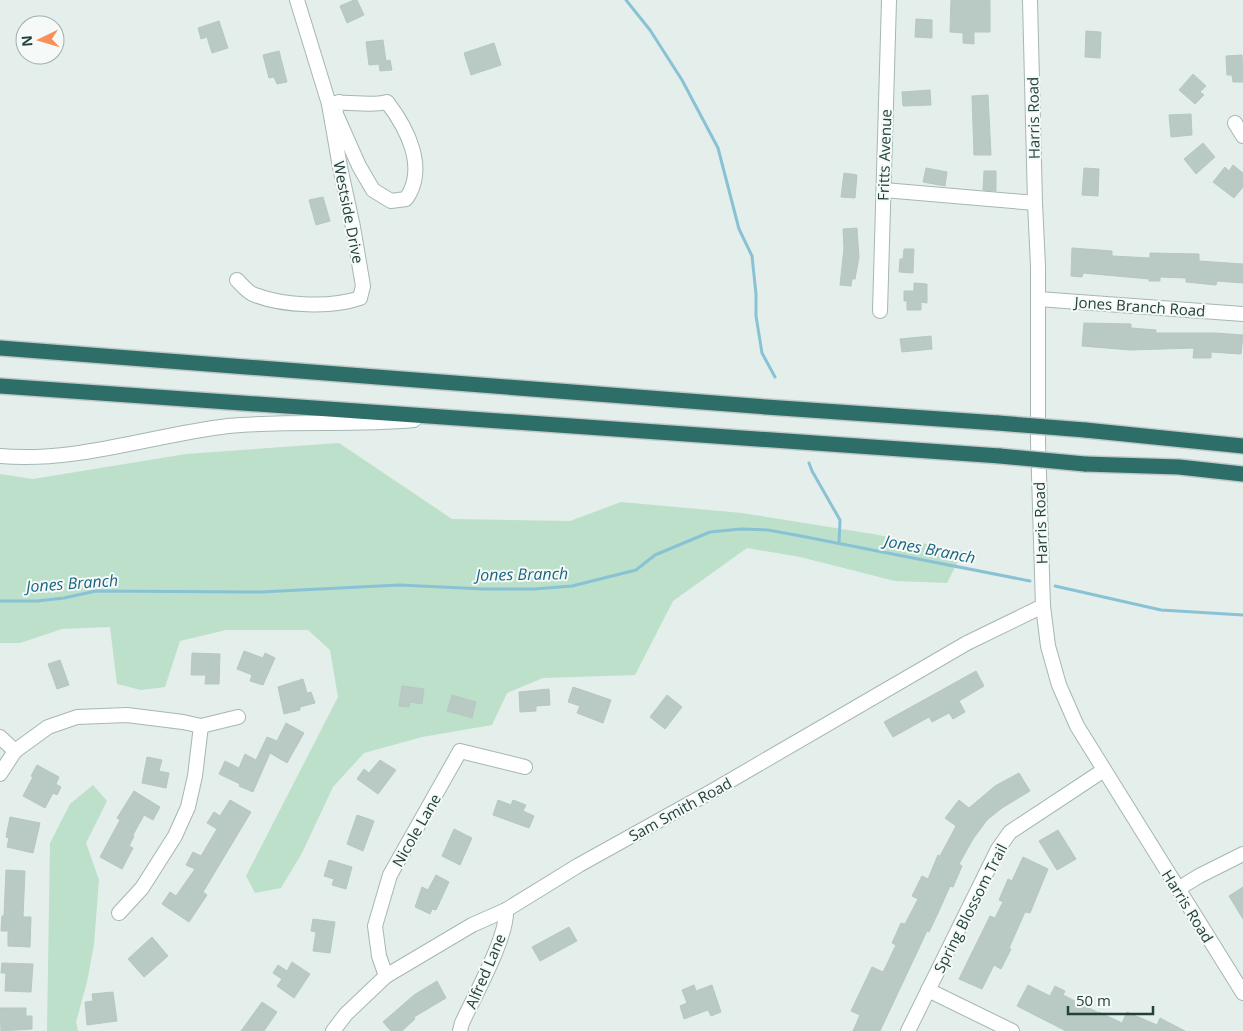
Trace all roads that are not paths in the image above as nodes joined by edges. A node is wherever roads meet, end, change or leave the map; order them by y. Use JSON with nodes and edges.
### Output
{"nodes":[{"id":1,"x":297,"y":0,"type":"edge"},
{"id":2,"x":889,"y":0,"type":"edge"},
{"id":3,"x":1030,"y":0,"type":"edge"},
{"id":4,"x":335,"y":105,"type":"junction"},
{"id":5,"x":1235,"y":123,"type":"dead end"},
{"id":6,"x":1243,"y":136,"type":"edge"},
{"id":7,"x":884,"y":190,"type":"junction"},
{"id":8,"x":1035,"y":203,"type":"junction"},
{"id":9,"x":237,"y":280,"type":"dead end"},
{"id":10,"x":1038,"y":299,"type":"junction"},
{"id":11,"x":880,"y":311,"type":"dead end"},
{"id":12,"x":1243,"y":314,"type":"edge"},
{"id":13,"x":0,"y":348,"type":"edge"},
{"id":14,"x":0,"y":386,"type":"edge"},
{"id":15,"x":440,"y":417,"type":"junction"},
{"id":16,"x":1243,"y":446,"type":"edge"},
{"id":17,"x":0,"y":456,"type":"edge"},
{"id":18,"x":1243,"y":474,"type":"edge"},
{"id":19,"x":1043,"y":606,"type":"junction"},
{"id":20,"x":238,"y":717,"type":"dead end"},
{"id":21,"x":201,"y":726,"type":"junction"},
{"id":22,"x":0,"y":737,"type":"edge"},
{"id":23,"x":15,"y":751,"type":"junction"},
{"id":24,"x":525,"y":767,"type":"dead end"},
{"id":25,"x":1104,"y":770,"type":"junction"},
{"id":26,"x":0,"y":774,"type":"edge"},
{"id":27,"x":1243,"y":854,"type":"edge"},
{"id":28,"x":1178,"y":890,"type":"junction"},
{"id":29,"x":506,"y":910,"type":"junction"},
{"id":30,"x":118,"y":913,"type":"dead end"},
{"id":31,"x":386,"y":976,"type":"junction"},
{"id":32,"x":928,"y":990,"type":"junction"},
{"id":33,"x":1243,"y":993,"type":"edge"},
{"id":34,"x":333,"y":1031,"type":"edge"},
{"id":35,"x":460,"y":1031,"type":"edge"},
{"id":36,"x":908,"y":1031,"type":"edge"},
{"id":37,"x":1012,"y":1031,"type":"edge"}],
"edges":[{"from":1,"to":4,"type":"street","name":"Westside Drive"},
{"from":2,"to":7,"type":"street","name":"Fritts Avenue"},
{"from":3,"to":8,"type":"street","name":"Harris Road"},
{"from":4,"to":4,"type":"street"},
{"from":4,"to":9,"type":"street","name":"Westside Drive"},
{"from":5,"to":6,"type":"street"},
{"from":7,"to":8,"type":"street"},
{"from":7,"to":11,"type":"street","name":"Fritts Avenue"},
{"from":8,"to":10,"type":"street","name":"Harris Road"},
{"from":10,"to":12,"type":"street","name":"Jones Branch Road"},
{"from":10,"to":19,"type":"street","name":"Harris Road"},
{"from":13,"to":16,"type":"highway","bridge":true},
{"from":14,"to":15,"type":"highway"},
{"from":15,"to":17,"type":"street"},
{"from":15,"to":18,"type":"highway","bridge":true},
{"from":19,"to":25,"type":"street","name":"Harris Road"},
{"from":19,"to":29,"type":"street","name":"Sam Smith Road"},
{"from":20,"to":21,"type":"street"},
{"from":21,"to":23,"type":"street"},
{"from":21,"to":30,"type":"street"},
{"from":22,"to":23,"type":"street"},
{"from":23,"to":26,"type":"street"},
{"from":24,"to":31,"type":"street","name":"Nicole Lane"},
{"from":25,"to":28,"type":"street","name":"Harris Road"},
{"from":25,"to":32,"type":"street","name":"Spring Blossom Trail"},
{"from":27,"to":28,"type":"street"},
{"from":28,"to":33,"type":"street","name":"Harris Road"},
{"from":29,"to":31,"type":"street","name":"Sam Smith Road"},
{"from":29,"to":35,"type":"street","name":"Alfred Lane"},
{"from":31,"to":34,"type":"street","name":"Sam Smith Road"},
{"from":32,"to":36,"type":"street","name":"Spring Blossom Trail"},
{"from":32,"to":37,"type":"street"}]}
